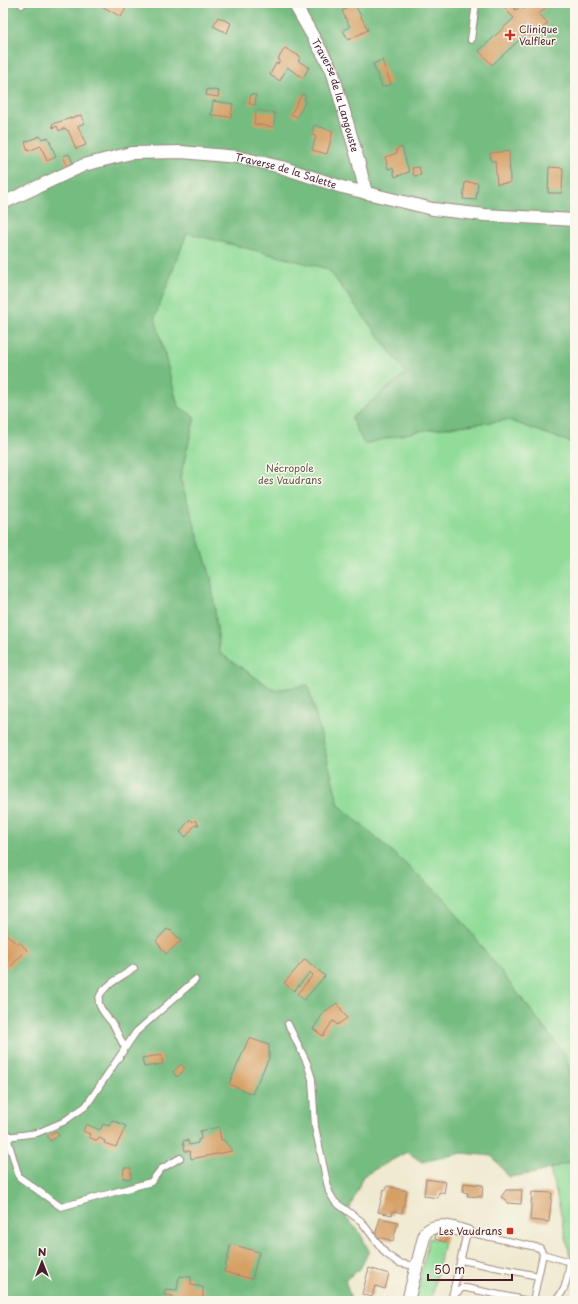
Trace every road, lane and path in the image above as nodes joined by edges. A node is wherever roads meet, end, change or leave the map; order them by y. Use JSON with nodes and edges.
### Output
{"nodes":[{"id":1,"x":294,"y":3,"type":"edge"},
{"id":2,"x":476,"y":3,"type":"edge"},
{"id":3,"x":471,"y":40,"type":"dead end"},
{"id":4,"x":366,"y":193,"type":"junction"},
{"id":5,"x":3,"y":203,"type":"edge"},
{"id":6,"x":575,"y":220,"type":"edge"},
{"id":7,"x":134,"y":968,"type":"dead end"},
{"id":8,"x":195,"y":980,"type":"dead end"},
{"id":9,"x":288,"y":1024,"type":"dead end"},
{"id":10,"x":125,"y":1048,"type":"junction"},
{"id":11,"x":5,"y":1136,"type":"edge"},
{"id":12,"x":180,"y":1158,"type":"dead end"},
{"id":13,"x":468,"y":1232,"type":"junction"},
{"id":14,"x":543,"y":1254,"type":"junction"},
{"id":15,"x":461,"y":1260,"type":"junction"},
{"id":16,"x":572,"y":1263,"type":"edge"},
{"id":17,"x":416,"y":1266,"type":"junction"},
{"id":18,"x":538,"y":1276,"type":"junction"},
{"id":19,"x":452,"y":1298,"type":"edge"},
{"id":20,"x":408,"y":1301,"type":"edge"},
{"id":21,"x":529,"y":1301,"type":"edge"},
{"id":22,"x":533,"y":1301,"type":"edge"},
{"id":23,"x":552,"y":1301,"type":"edge"}],
"edges":[{"from":1,"to":4,"type":"street","name":"Traverse de la Langouste"},
{"from":2,"to":3,"type":"lane"},
{"from":4,"to":5,"type":"street","name":"Traverse de la Salette"},
{"from":4,"to":6,"type":"street","name":"Traverse de la Salette"},
{"from":7,"to":10,"type":"lane"},
{"from":8,"to":10,"type":"lane"},
{"from":9,"to":17,"type":"lane"},
{"from":10,"to":11,"type":"lane"},
{"from":11,"to":12,"type":"lane"},
{"from":13,"to":14,"type":"lane"},
{"from":13,"to":15,"type":"lane"},
{"from":13,"to":17,"type":"street"},
{"from":14,"to":16,"type":"lane"},
{"from":14,"to":18,"type":"lane"},
{"from":15,"to":18,"type":"lane"},
{"from":15,"to":19,"type":"lane"},
{"from":16,"to":23,"type":"lane"},
{"from":17,"to":20,"type":"street"},
{"from":18,"to":22,"type":"lane"},
{"from":19,"to":21,"type":"lane"}]}
